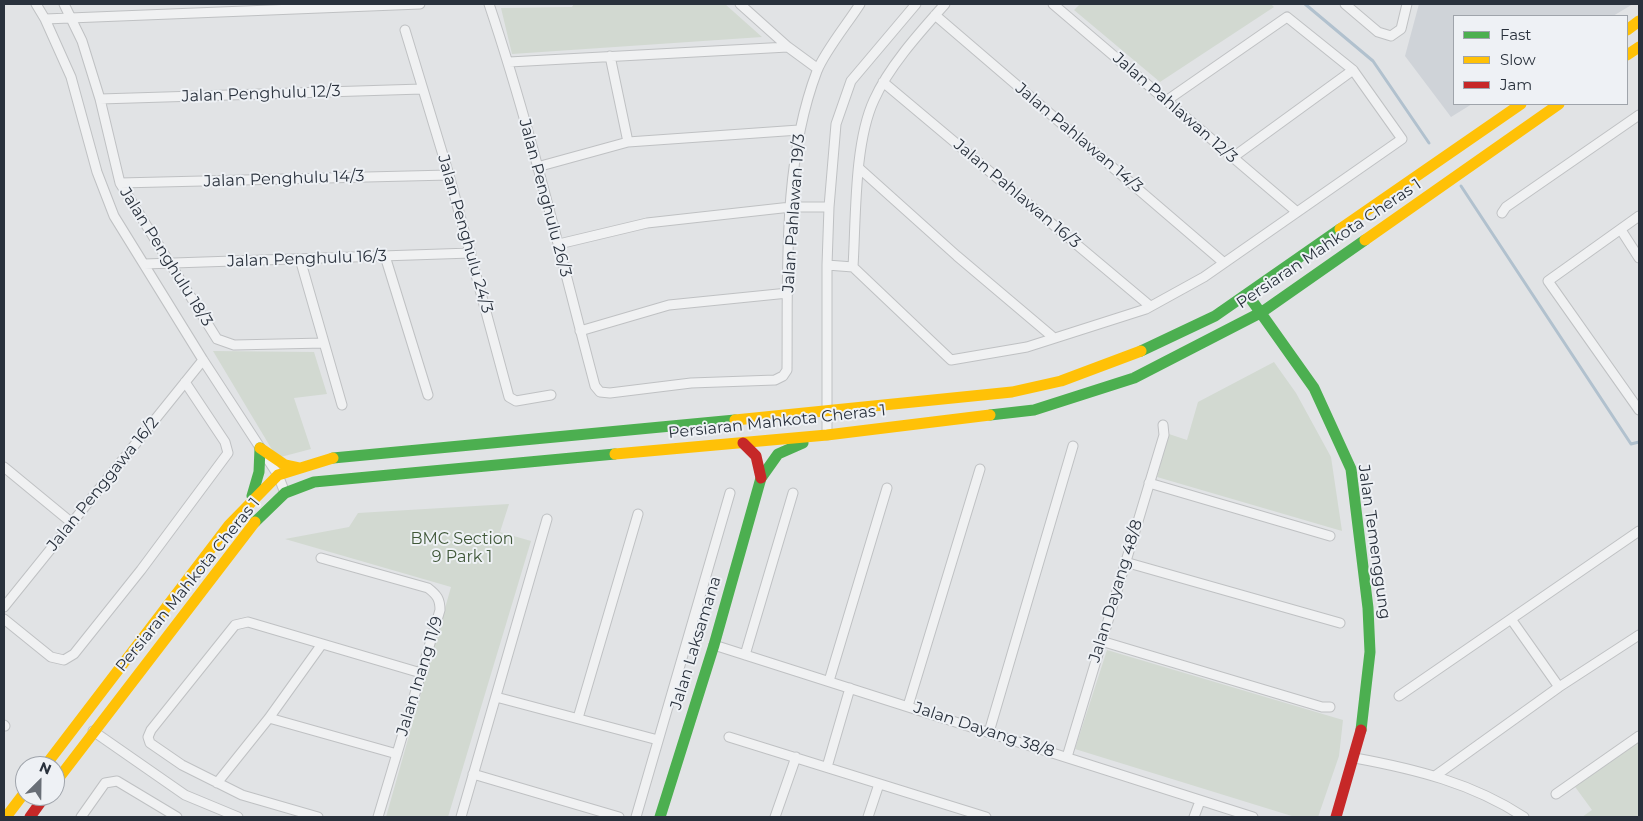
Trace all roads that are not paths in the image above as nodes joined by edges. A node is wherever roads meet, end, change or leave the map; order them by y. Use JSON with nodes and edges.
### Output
{"nodes":[{"id":1,"x":36,"y":4,"type":"edge"},
{"id":2,"x":64,"y":4,"type":"edge"},
{"id":3,"x":398,"y":4,"type":"edge"},
{"id":4,"x":420,"y":4,"type":"edge"},
{"id":5,"x":489,"y":4,"type":"edge"},
{"id":6,"x":740,"y":4,"type":"edge"},
{"id":7,"x":860,"y":4,"type":"edge"},
{"id":8,"x":916,"y":4,"type":"edge"},
{"id":9,"x":945,"y":4,"type":"edge"},
{"id":10,"x":1053,"y":4,"type":"edge"},
{"id":11,"x":1345,"y":4,"type":"edge"},
{"id":12,"x":1407,"y":4,"type":"edge"},
{"id":13,"x":285,"y":6,"type":"edge"},
{"id":14,"x":165,"y":8,"type":"edge"},
{"id":15,"x":935,"y":15,"type":"junction"},
{"id":16,"x":72,"y":18,"type":"junction"},
{"id":17,"x":45,"y":19,"type":"junction"},
{"id":18,"x":1639,"y":21,"type":"edge"},
{"id":19,"x":1628,"y":29,"type":"edge"},
{"id":20,"x":405,"y":30,"type":"dead end"},
{"id":21,"x":788,"y":47,"type":"junction"},
{"id":22,"x":1639,"y":47,"type":"edge"},
{"id":23,"x":1628,"y":54,"type":"edge"},
{"id":24,"x":610,"y":56,"type":"junction"},
{"id":25,"x":509,"y":62,"type":"junction"},
{"id":26,"x":818,"y":69,"type":"junction"},
{"id":27,"x":1353,"y":70,"type":"junction"},
{"id":28,"x":883,"y":82,"type":"junction"},
{"id":29,"x":422,"y":88,"type":"junction"},
{"id":30,"x":100,"y":99,"type":"junction"},
{"id":31,"x":1166,"y":101,"type":"junction"},
{"id":32,"x":1520,"y":105,"type":"edge"},
{"id":33,"x":1557,"y":105,"type":"edge"},
{"id":34,"x":1639,"y":115,"type":"edge"},
{"id":35,"x":799,"y":130,"type":"junction"},
{"id":36,"x":628,"y":142,"type":"junction"},
{"id":37,"x":1232,"y":158,"type":"junction"},
{"id":38,"x":537,"y":168,"type":"junction"},
{"id":39,"x":860,"y":169,"type":"junction"},
{"id":40,"x":449,"y":175,"type":"junction"},
{"id":41,"x":120,"y":183,"type":"junction"},
{"id":42,"x":791,"y":207,"type":"junction"},
{"id":43,"x":829,"y":207,"type":"junction"},
{"id":44,"x":1297,"y":212,"type":"junction"},
{"id":45,"x":1502,"y":213,"type":"dead end"},
{"id":46,"x":1639,"y":216,"type":"edge"},
{"id":47,"x":1621,"y":230,"type":"junction"},
{"id":48,"x":559,"y":244,"type":"junction"},
{"id":49,"x":471,"y":253,"type":"junction"},
{"id":50,"x":385,"y":256,"type":"junction"},
{"id":51,"x":1639,"y":258,"type":"edge"},
{"id":52,"x":300,"y":259,"type":"junction"},
{"id":53,"x":1223,"y":262,"type":"junction"},
{"id":54,"x":144,"y":264,"type":"junction"},
{"id":55,"x":170,"y":264,"type":"junction"},
{"id":56,"x":827,"y":265,"type":"junction"},
{"id":57,"x":853,"y":266,"type":"junction"},
{"id":58,"x":788,"y":293,"type":"junction"},
{"id":59,"x":1248,"y":295,"type":"junction"},
{"id":60,"x":1150,"y":306,"type":"junction"},
{"id":61,"x":1262,"y":312,"type":"junction"},
{"id":62,"x":580,"y":331,"type":"junction"},
{"id":63,"x":1054,"y":338,"type":"junction"},
{"id":64,"x":324,"y":343,"type":"junction"},
{"id":65,"x":203,"y":360,"type":"junction"},
{"id":66,"x":185,"y":382,"type":"junction"},
{"id":67,"x":600,"y":392,"type":"joint"},
{"id":68,"x":428,"y":395,"type":"dead end"},
{"id":69,"x":551,"y":395,"type":"dead end"},
{"id":70,"x":342,"y":405,"type":"dead end"},
{"id":71,"x":1639,"y":410,"type":"edge"},
{"id":72,"x":826,"y":412,"type":"junction"},
{"id":73,"x":1163,"y":425,"type":"dead end"},
{"id":74,"x":827,"y":435,"type":"junction"},
{"id":75,"x":743,"y":443,"type":"junction"},
{"id":76,"x":1073,"y":446,"type":"dead end"},
{"id":77,"x":260,"y":448,"type":"junction"},
{"id":78,"x":299,"y":468,"type":"junction"},
{"id":79,"x":980,"y":469,"type":"dead end"},
{"id":80,"x":5,"y":471,"type":"edge"},
{"id":81,"x":278,"y":475,"type":"junction"},
{"id":82,"x":761,"y":478,"type":"junction"},
{"id":83,"x":1149,"y":483,"type":"junction"},
{"id":84,"x":887,"y":488,"type":"dead end"},
{"id":85,"x":285,"y":493,"type":"junction"},
{"id":86,"x":730,"y":493,"type":"dead end"},
{"id":87,"x":793,"y":493,"type":"dead end"},
{"id":88,"x":248,"y":505,"type":"junction"},
{"id":89,"x":638,"y":514,"type":"dead end"},
{"id":90,"x":547,"y":519,"type":"dead end"},
{"id":91,"x":72,"y":523,"type":"junction"},
{"id":92,"x":1639,"y":531,"type":"edge"},
{"id":93,"x":1330,"y":536,"type":"dead end"},
{"id":94,"x":321,"y":558,"type":"dead end"},
{"id":95,"x":1125,"y":562,"type":"junction"},
{"id":96,"x":4,"y":607,"type":"edge"},
{"id":97,"x":1511,"y":619,"type":"junction"},
{"id":98,"x":4,"y":620,"type":"edge"},
{"id":99,"x":1340,"y":623,"type":"dead end"},
{"id":100,"x":1639,"y":635,"type":"edge"},
{"id":101,"x":1102,"y":641,"type":"junction"},
{"id":102,"x":322,"y":644,"type":"junction"},
{"id":103,"x":714,"y":645,"type":"junction"},
{"id":104,"x":745,"y":655,"type":"junction"},
{"id":105,"x":421,"y":673,"type":"junction"},
{"id":106,"x":828,"y":681,"type":"junction"},
{"id":107,"x":1559,"y":687,"type":"junction"},
{"id":108,"x":850,"y":688,"type":"junction"},
{"id":109,"x":1399,"y":696,"type":"dead end"},
{"id":110,"x":496,"y":697,"type":"junction"},
{"id":111,"x":908,"y":706,"type":"junction"},
{"id":112,"x":1330,"y":707,"type":"dead end"},
{"id":113,"x":269,"y":718,"type":"junction"},
{"id":114,"x":578,"y":718,"type":"junction"},
{"id":115,"x":93,"y":731,"type":"junction"},
{"id":116,"x":989,"y":732,"type":"junction"},
{"id":117,"x":1639,"y":736,"type":"edge"},
{"id":118,"x":729,"y":737,"type":"dead end"},
{"id":119,"x":658,"y":740,"type":"junction"},
{"id":120,"x":397,"y":754,"type":"junction"},
{"id":121,"x":53,"y":756,"type":"edge"},
{"id":122,"x":796,"y":757,"type":"junction"},
{"id":123,"x":1067,"y":757,"type":"junction"},
{"id":124,"x":1355,"y":758,"type":"junction"},
{"id":125,"x":827,"y":767,"type":"junction"},
{"id":126,"x":65,"y":769,"type":"edge"},
{"id":127,"x":473,"y":774,"type":"junction"},
{"id":128,"x":1435,"y":776,"type":"junction"},
{"id":129,"x":217,"y":783,"type":"junction"},
{"id":130,"x":879,"y":784,"type":"junction"},
{"id":131,"x":1556,"y":794,"type":"dead end"},
{"id":132,"x":1200,"y":801,"type":"junction"},
{"id":133,"x":15,"y":805,"type":"edge"},
{"id":134,"x":38,"y":806,"type":"edge"},
{"id":135,"x":957,"y":813,"type":"edge"},
{"id":136,"x":1510,"y":813,"type":"edge"},
{"id":137,"x":6,"y":817,"type":"edge"},
{"id":138,"x":30,"y":817,"type":"edge"},
{"id":139,"x":81,"y":817,"type":"edge"},
{"id":140,"x":177,"y":817,"type":"edge"},
{"id":141,"x":238,"y":817,"type":"edge"},
{"id":142,"x":318,"y":817,"type":"edge"},
{"id":143,"x":378,"y":817,"type":"edge"},
{"id":144,"x":461,"y":817,"type":"edge"},
{"id":145,"x":619,"y":817,"type":"edge"},
{"id":146,"x":636,"y":817,"type":"edge"},
{"id":147,"x":660,"y":817,"type":"edge"},
{"id":148,"x":776,"y":817,"type":"edge"},
{"id":149,"x":868,"y":817,"type":"edge"},
{"id":150,"x":986,"y":817,"type":"edge"},
{"id":151,"x":1194,"y":817,"type":"edge"},
{"id":152,"x":1253,"y":817,"type":"edge"},
{"id":153,"x":1336,"y":817,"type":"edge"},
{"id":154,"x":1524,"y":817,"type":"edge"}],
"edges":[{"from":1,"to":17,"type":"street"},
{"from":2,"to":16,"type":"street","name":"Jalan Penghulu 18/3"},
{"from":3,"to":4,"type":"street"},
{"from":3,"to":13,"type":"street"},
{"from":5,"to":25,"type":"street","name":"Jalan Penghulu 26/3"},
{"from":6,"to":21,"type":"street"},
{"from":7,"to":26,"type":"street","name":"Jalan Pahlawan 19/3"},
{"from":8,"to":43,"type":"street"},
{"from":9,"to":15,"type":"street"},
{"from":10,"to":31,"type":"street","name":"Jalan Pahlawan 12/3"},
{"from":11,"to":12,"type":"street"},
{"from":13,"to":14,"type":"street"},
{"from":14,"to":16,"type":"street"},
{"from":15,"to":28,"type":"street"},
{"from":15,"to":53,"type":"street","name":"Jalan Pahlawan 14/3"},
{"from":16,"to":17,"type":"street"},
{"from":16,"to":30,"type":"street","name":"Jalan Penghulu 18/3"},
{"from":17,"to":54,"type":"street"},
{"from":18,"to":19,"type":"main road"},
{"from":20,"to":29,"type":"street","name":"Jalan Penghulu 24/3"},
{"from":21,"to":24,"type":"street"},
{"from":21,"to":26,"type":"street"},
{"from":22,"to":23,"type":"main road"},
{"from":24,"to":25,"type":"street"},
{"from":24,"to":36,"type":"street"},
{"from":25,"to":38,"type":"street","name":"Jalan Penghulu 26/3"},
{"from":26,"to":35,"type":"street","name":"Jalan Pahlawan 19/3"},
{"from":27,"to":31,"type":"street"},
{"from":27,"to":37,"type":"street"},
{"from":27,"to":44,"type":"street"},
{"from":28,"to":39,"type":"street"},
{"from":28,"to":60,"type":"street","name":"Jalan Pahlawan 16/3"},
{"from":29,"to":30,"type":"street","name":"Jalan Penghulu 12/3"},
{"from":29,"to":40,"type":"street","name":"Jalan Penghulu 24/3"},
{"from":30,"to":41,"type":"street","name":"Jalan Penghulu 18/3"},
{"from":31,"to":37,"type":"street","name":"Jalan Pahlawan 12/3"},
{"from":32,"to":59,"type":"main road","name":"Persiaran Mahkota Cheras 1"},
{"from":33,"to":61,"type":"main road","name":"Persiaran Mahkota Cheras 1"},
{"from":34,"to":45,"type":"street"},
{"from":35,"to":36,"type":"street"},
{"from":35,"to":42,"type":"street","name":"Jalan Pahlawan 19/3"},
{"from":36,"to":38,"type":"street"},
{"from":37,"to":44,"type":"street","name":"Jalan Pahlawan 12/3"},
{"from":38,"to":48,"type":"street","name":"Jalan Penghulu 26/3"},
{"from":39,"to":57,"type":"street"},
{"from":39,"to":63,"type":"street"},
{"from":40,"to":41,"type":"street","name":"Jalan Penghulu 14/3"},
{"from":40,"to":49,"type":"street","name":"Jalan Penghulu 24/3"},
{"from":41,"to":55,"type":"street","name":"Jalan Penghulu 18/3"},
{"from":42,"to":43,"type":"street"},
{"from":42,"to":48,"type":"street"},
{"from":42,"to":58,"type":"street","name":"Jalan Pahlawan 19/3"},
{"from":43,"to":56,"type":"street"},
{"from":44,"to":53,"type":"street"},
{"from":46,"to":47,"type":"street"},
{"from":47,"to":51,"type":"street"},
{"from":47,"to":71,"type":"street"},
{"from":48,"to":62,"type":"street","name":"Jalan Penghulu 26/3"},
{"from":49,"to":50,"type":"street","name":"Jalan Penghulu 16/3"},
{"from":49,"to":69,"type":"street","name":"Jalan Penghulu 24/3"},
{"from":50,"to":52,"type":"street","name":"Jalan Penghulu 16/3"},
{"from":50,"to":68,"type":"street"},
{"from":52,"to":55,"type":"street","name":"Jalan Penghulu 16/3"},
{"from":52,"to":64,"type":"street"},
{"from":53,"to":60,"type":"street"},
{"from":54,"to":55,"type":"street","name":"Jalan Penghulu 16/3"},
{"from":54,"to":65,"type":"street"},
{"from":55,"to":64,"type":"street","name":"Jalan Penghulu 18/3"},
{"from":56,"to":57,"type":"street"},
{"from":56,"to":72,"type":"street"},
{"from":57,"to":63,"type":"street"},
{"from":58,"to":62,"type":"street"},
{"from":58,"to":67,"type":"street","name":"Jalan Pahlawan 19/3"},
{"from":59,"to":61,"type":"main road","name":"Jalan Temenggung"},
{"from":59,"to":72,"type":"main road","name":"Persiaran Mahkota Cheras 1"},
{"from":60,"to":63,"type":"street"},
{"from":61,"to":74,"type":"main road","name":"Persiaran Mahkota Cheras 1"},
{"from":61,"to":124,"type":"main road","name":"Jalan Temenggung"},
{"from":62,"to":67,"type":"street","name":"Jalan Penghulu 26/3"},
{"from":64,"to":70,"type":"street"},
{"from":65,"to":66,"type":"street","name":"Jalan Penggawa 16/2"},
{"from":65,"to":77,"type":"street"},
{"from":66,"to":91,"type":"street","name":"Jalan Penggawa 16/2"},
{"from":66,"to":98,"type":"street"},
{"from":72,"to":74,"type":"street"},
{"from":72,"to":78,"type":"main road","name":"Persiaran Mahkota Cheras 1"},
{"from":73,"to":83,"type":"street","name":"Jalan Dayang 48/8"},
{"from":74,"to":75,"type":"main road","name":"Persiaran Mahkota Cheras 1"},
{"from":74,"to":82,"type":"main road","name":"Jalan Laksamana"},
{"from":75,"to":82,"type":"main road"},
{"from":75,"to":85,"type":"main road","name":"Persiaran Mahkota Cheras 1"},
{"from":76,"to":116,"type":"street"},
{"from":77,"to":78,"type":"main road"},
{"from":77,"to":81,"type":"street"},
{"from":77,"to":88,"type":"main road"},
{"from":78,"to":81,"type":"main road","name":"Persiaran Mahkota Cheras 1"},
{"from":79,"to":111,"type":"street"},
{"from":80,"to":91,"type":"street"},
{"from":81,"to":85,"type":"street"},
{"from":81,"to":88,"type":"main road","name":"Persiaran Mahkota Cheras 1"},
{"from":82,"to":103,"type":"main road","name":"Jalan Laksamana"},
{"from":83,"to":93,"type":"street"},
{"from":83,"to":95,"type":"street","name":"Jalan Dayang 48/8"},
{"from":84,"to":106,"type":"street"},
{"from":85,"to":115,"type":"main road","name":"Persiaran Mahkota Cheras 1"},
{"from":86,"to":119,"type":"street"},
{"from":87,"to":104,"type":"street"},
{"from":88,"to":121,"type":"main road","name":"Persiaran Mahkota Cheras 1"},
{"from":89,"to":114,"type":"street"},
{"from":90,"to":110,"type":"street"},
{"from":91,"to":96,"type":"street","name":"Jalan Penggawa 16/2"},
{"from":92,"to":97,"type":"street"},
{"from":94,"to":105,"type":"street","name":"Jalan Inang 11/9"},
{"from":95,"to":99,"type":"street"},
{"from":95,"to":101,"type":"street","name":"Jalan Dayang 48/8"},
{"from":97,"to":107,"type":"street"},
{"from":97,"to":109,"type":"street"},
{"from":100,"to":107,"type":"street"},
{"from":101,"to":112,"type":"street"},
{"from":101,"to":123,"type":"street","name":"Jalan Dayang 48/8"},
{"from":102,"to":105,"type":"street"},
{"from":102,"to":113,"type":"street"},
{"from":102,"to":129,"type":"street"},
{"from":103,"to":104,"type":"street","name":"Jalan Dayang 38/8"},
{"from":103,"to":147,"type":"main road","name":"Jalan Laksamana"},
{"from":104,"to":106,"type":"street","name":"Jalan Dayang 38/8"},
{"from":105,"to":120,"type":"street","name":"Jalan Inang 11/9"},
{"from":106,"to":108,"type":"street","name":"Jalan Dayang 38/8"},
{"from":107,"to":128,"type":"street"},
{"from":108,"to":111,"type":"street","name":"Jalan Dayang 38/8"},
{"from":108,"to":125,"type":"street"},
{"from":110,"to":114,"type":"street"},
{"from":110,"to":127,"type":"street"},
{"from":111,"to":116,"type":"street","name":"Jalan Dayang 38/8"},
{"from":113,"to":120,"type":"street"},
{"from":113,"to":129,"type":"street"},
{"from":114,"to":119,"type":"street"},
{"from":115,"to":126,"type":"main road","name":"Persiaran Mahkota Cheras 1"},
{"from":115,"to":141,"type":"street"},
{"from":116,"to":123,"type":"street","name":"Jalan Dayang 38/8"},
{"from":117,"to":131,"type":"street"},
{"from":118,"to":122,"type":"street"},
{"from":119,"to":146,"type":"street"},
{"from":120,"to":143,"type":"street","name":"Jalan Inang 11/9"},
{"from":122,"to":125,"type":"street"},
{"from":122,"to":148,"type":"street"},
{"from":123,"to":132,"type":"street","name":"Jalan Dayang 38/8"},
{"from":124,"to":128,"type":"street"},
{"from":124,"to":153,"type":"main road","name":"Jalan Temenggung"},
{"from":125,"to":130,"type":"street"},
{"from":127,"to":144,"type":"street"},
{"from":127,"to":145,"type":"street"},
{"from":128,"to":136,"type":"street"},
{"from":129,"to":142,"type":"street"},
{"from":130,"to":135,"type":"street"},
{"from":130,"to":149,"type":"street"},
{"from":132,"to":151,"type":"street"},
{"from":132,"to":152,"type":"street","name":"Jalan Dayang 38/8"},
{"from":133,"to":137,"type":"main road"},
{"from":134,"to":138,"type":"main road"},
{"from":135,"to":150,"type":"street"},
{"from":136,"to":154,"type":"street"},
{"from":139,"to":140,"type":"street"}]}
